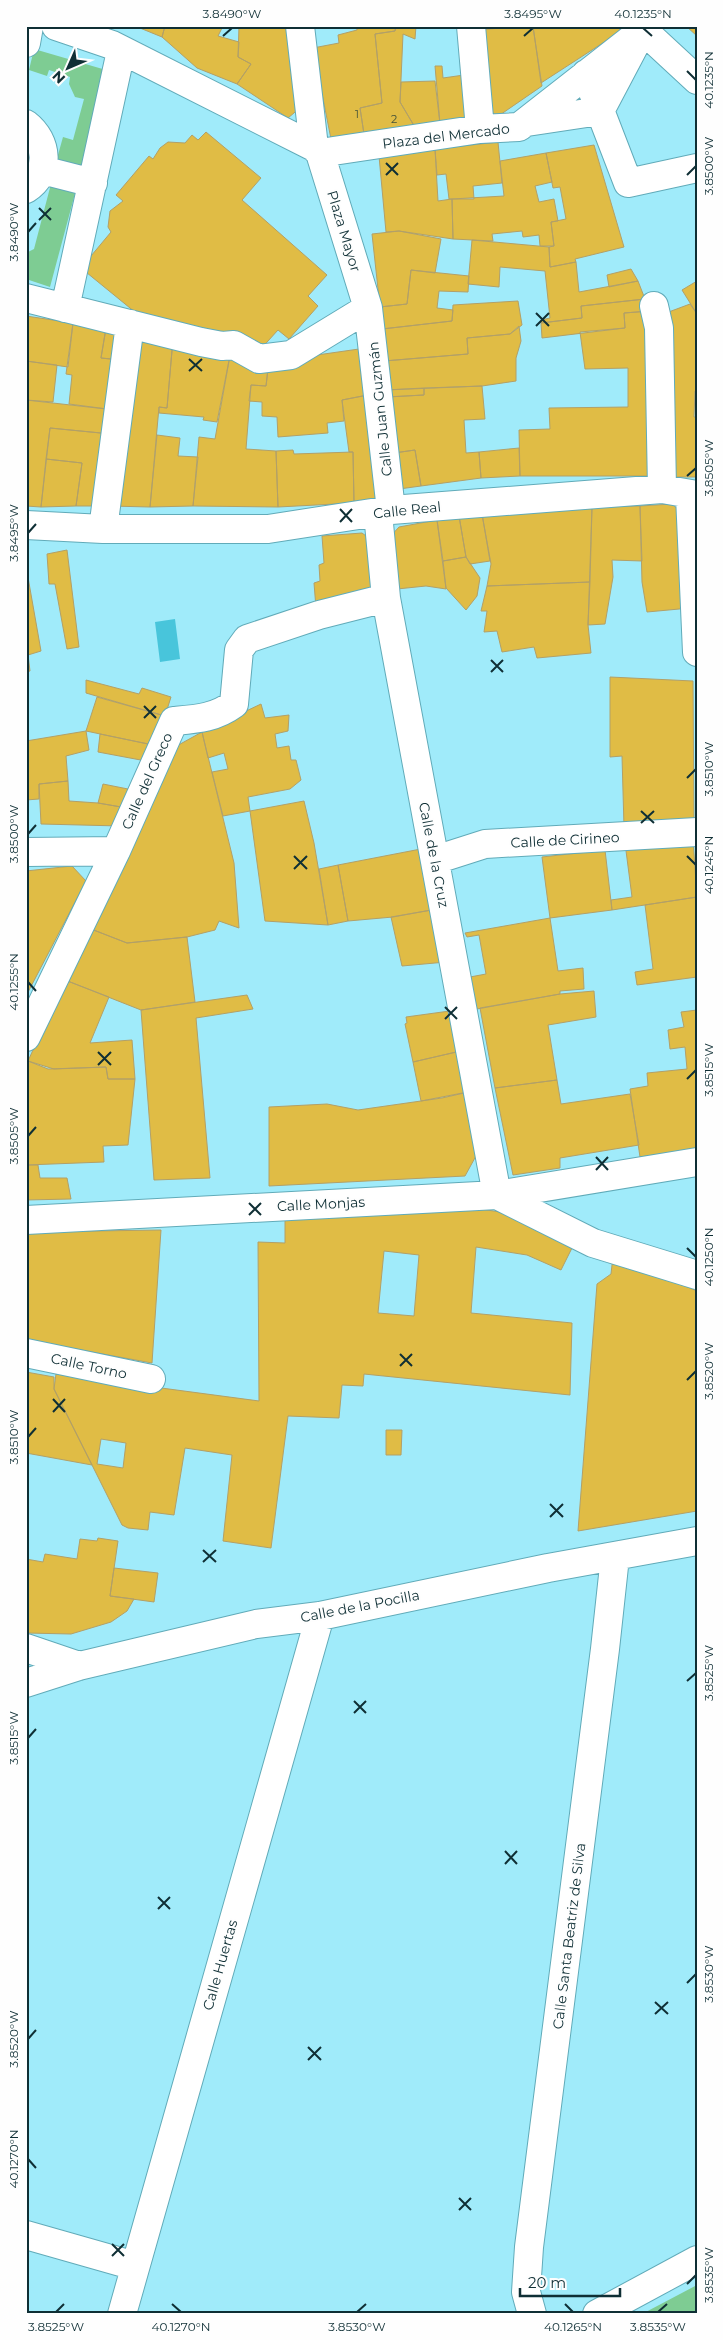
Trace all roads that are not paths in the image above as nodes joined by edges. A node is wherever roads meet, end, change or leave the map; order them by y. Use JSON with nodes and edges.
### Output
{"nodes":[{"id":1,"x":29,"y":26,"type":"edge"},
{"id":2,"x":56,"y":26,"type":"edge"},
{"id":3,"x":300,"y":26,"type":"edge"},
{"id":4,"x":471,"y":26,"type":"edge"},
{"id":5,"x":645,"y":28,"type":"edge"},
{"id":6,"x":26,"y":43,"type":"edge"},
{"id":7,"x":121,"y":50,"type":"junction"},
{"id":8,"x":586,"y":74,"type":"junction"},
{"id":9,"x":697,"y":80,"type":"edge"},
{"id":10,"x":600,"y":111,"type":"junction"},
{"id":11,"x":525,"y":123,"type":"junction"},
{"id":12,"x":26,"y":124,"type":"edge"},
{"id":13,"x":480,"y":129,"type":"junction"},
{"id":14,"x":317,"y":150,"type":"junction"},
{"id":15,"x":697,"y":168,"type":"edge"},
{"id":16,"x":34,"y":180,"type":"edge"},
{"id":17,"x":93,"y":183,"type":"junction"},
{"id":18,"x":26,"y":298,"type":"edge"},
{"id":19,"x":654,"y":306,"type":"dead end"},
{"id":20,"x":65,"y":308,"type":"junction"},
{"id":21,"x":368,"y":308,"type":"junction"},
{"id":22,"x":130,"y":324,"type":"junction"},
{"id":23,"x":662,"y":489,"type":"junction"},
{"id":24,"x":693,"y":496,"type":"edge"},
{"id":25,"x":385,"y":512,"type":"junction"},
{"id":26,"x":26,"y":525,"type":"edge"},
{"id":27,"x":103,"y":529,"type":"junction"},
{"id":28,"x":386,"y":598,"type":"junction"},
{"id":29,"x":697,"y":652,"type":"edge"},
{"id":30,"x":697,"y":832,"type":"edge"},
{"id":31,"x":116,"y":851,"type":"junction"},
{"id":32,"x":26,"y":852,"type":"edge"},
{"id":33,"x":435,"y":860,"type":"junction"},
{"id":34,"x":26,"y":1037,"type":"edge"},
{"id":35,"x":697,"y":1162,"type":"edge"},
{"id":36,"x":497,"y":1195,"type":"junction"},
{"id":37,"x":26,"y":1220,"type":"edge"},
{"id":38,"x":697,"y":1275,"type":"edge"},
{"id":39,"x":26,"y":1353,"type":"edge"},
{"id":40,"x":151,"y":1379,"type":"dead end"},
{"id":41,"x":697,"y":1540,"type":"edge"},
{"id":42,"x":615,"y":1557,"type":"junction"},
{"id":43,"x":320,"y":1616,"type":"junction"},
{"id":44,"x":26,"y":1648,"type":"edge"},
{"id":45,"x":80,"y":1666,"type":"junction"},
{"id":46,"x":26,"y":1683,"type":"edge"},
{"id":47,"x":26,"y":2235,"type":"edge"},
{"id":48,"x":697,"y":2260,"type":"edge"},
{"id":49,"x":135,"y":2266,"type":"junction"},
{"id":50,"x":122,"y":2314,"type":"edge"},
{"id":51,"x":532,"y":2314,"type":"edge"},
{"id":52,"x":597,"y":2314,"type":"edge"}],
"edges":[{"from":1,"to":6,"type":"street"},
{"from":2,"to":7,"type":"street"},
{"from":3,"to":14,"type":"street","name":"Plaza Mayor"},
{"from":4,"to":13,"type":"street"},
{"from":5,"to":8,"type":"street","name":"Plaza del Mercado"},
{"from":5,"to":9,"type":"street"},
{"from":5,"to":10,"type":"street"},
{"from":7,"to":14,"type":"street"},
{"from":7,"to":17,"type":"street"},
{"from":8,"to":10,"type":"street"},
{"from":8,"to":11,"type":"street","name":"Plaza del Mercado"},
{"from":10,"to":11,"type":"street"},
{"from":10,"to":15,"type":"street"},
{"from":11,"to":13,"type":"street","name":"Plaza del Mercado"},
{"from":12,"to":16,"type":"street"},
{"from":13,"to":14,"type":"street","name":"Plaza del Mercado"},
{"from":14,"to":21,"type":"street","name":"Plaza Mayor"},
{"from":16,"to":17,"type":"street"},
{"from":17,"to":20,"type":"street"},
{"from":18,"to":20,"type":"street"},
{"from":19,"to":23,"type":"street"},
{"from":20,"to":22,"type":"street"},
{"from":21,"to":22,"type":"street"},
{"from":21,"to":25,"type":"street","name":"Calle Juan Guzmán"},
{"from":22,"to":27,"type":"street"},
{"from":23,"to":24,"type":"street","name":"Calle Real"},
{"from":23,"to":25,"type":"street","name":"Calle Real"},
{"from":24,"to":29,"type":"street"},
{"from":25,"to":27,"type":"street","name":"Calle Real"},
{"from":25,"to":28,"type":"street","name":"Calle de la Cruz"},
{"from":26,"to":27,"type":"street","name":"Calle Real"},
{"from":28,"to":31,"type":"street","name":"Calle del Greco"},
{"from":28,"to":33,"type":"street","name":"Calle de la Cruz"},
{"from":30,"to":33,"type":"street","name":"Calle de Cirineo"},
{"from":31,"to":32,"type":"street"},
{"from":31,"to":34,"type":"street","name":"Calle del Greco"},
{"from":33,"to":36,"type":"street","name":"Calle de la Cruz"},
{"from":35,"to":36,"type":"street","name":"Calle Monjas"},
{"from":36,"to":37,"type":"street","name":"Calle Monjas"},
{"from":36,"to":38,"type":"street"},
{"from":39,"to":40,"type":"street","name":"Calle Torno"},
{"from":41,"to":42,"type":"street","name":"Calle de la Pocilla"},
{"from":42,"to":43,"type":"street","name":"Calle de la Pocilla"},
{"from":42,"to":51,"type":"street","name":"Calle Santa Beatriz de Silva"},
{"from":43,"to":45,"type":"street","name":"Calle de la Pocilla"},
{"from":43,"to":49,"type":"street","name":"Calle Huertas"},
{"from":44,"to":45,"type":"street"},
{"from":45,"to":46,"type":"street","name":"Calle de la Pocilla"},
{"from":47,"to":49,"type":"street"},
{"from":48,"to":52,"type":"street"},
{"from":49,"to":50,"type":"street","name":"Calle Huertas"}]}
